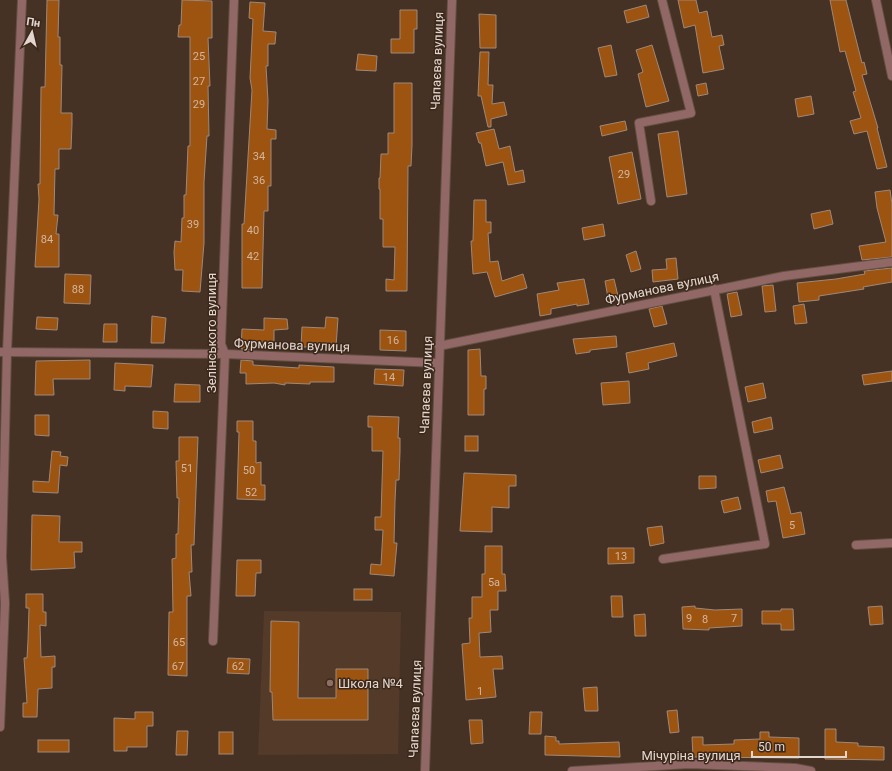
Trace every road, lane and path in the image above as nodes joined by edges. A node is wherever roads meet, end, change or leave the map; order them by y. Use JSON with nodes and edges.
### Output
{"nodes":[{"id":1,"x":22,"y":0,"type":"edge"},
{"id":2,"x":234,"y":0,"type":"edge"},
{"id":3,"x":452,"y":0,"type":"edge"},
{"id":4,"x":662,"y":0,"type":"edge"},
{"id":5,"x":876,"y":0,"type":"edge"},
{"id":6,"x":892,"y":76,"type":"edge"},
{"id":7,"x":651,"y":201,"type":"dead end"},
{"id":8,"x":892,"y":262,"type":"edge"},
{"id":9,"x":714,"y":289,"type":"junction"},
{"id":10,"x":439,"y":346,"type":"junction"},
{"id":11,"x":4,"y":352,"type":"edge"},
{"id":12,"x":225,"y":354,"type":"junction"},
{"id":13,"x":438,"y":363,"type":"junction"},
{"id":14,"x":892,"y":543,"type":"edge"},
{"id":15,"x":856,"y":545,"type":"dead end"},
{"id":16,"x":663,"y":559,"type":"dead end"},
{"id":17,"x":213,"y":641,"type":"dead end"},
{"id":18,"x":0,"y":727,"type":"edge"},
{"id":19,"x":425,"y":771,"type":"edge"},
{"id":20,"x":572,"y":771,"type":"edge"},
{"id":21,"x":811,"y":771,"type":"edge"}],
"edges":[{"from":1,"to":11,"type":"street"},
{"from":2,"to":12,"type":"street","name":"Зелінського вулиця"},
{"from":3,"to":10,"type":"street","name":"Чапаєва вулиця"},
{"from":4,"to":7,"type":"street"},
{"from":5,"to":6,"type":"street"},
{"from":8,"to":9,"type":"street","name":"Фурманова вулиця"},
{"from":9,"to":10,"type":"street","name":"Фурманова вулиця"},
{"from":9,"to":16,"type":"street"},
{"from":10,"to":13,"type":"street","name":"Чапаєва вулиця"},
{"from":11,"to":12,"type":"street","name":"Фурманова вулиця"},
{"from":11,"to":18,"type":"street"},
{"from":12,"to":13,"type":"street","name":"Фурманова вулиця"},
{"from":12,"to":17,"type":"street","name":"Зелінського вулиця"},
{"from":13,"to":19,"type":"street","name":"Чапаєва вулиця"},
{"from":14,"to":15,"type":"street"},
{"from":20,"to":21,"type":"street","name":"Мічуріна вулиця"}]}
